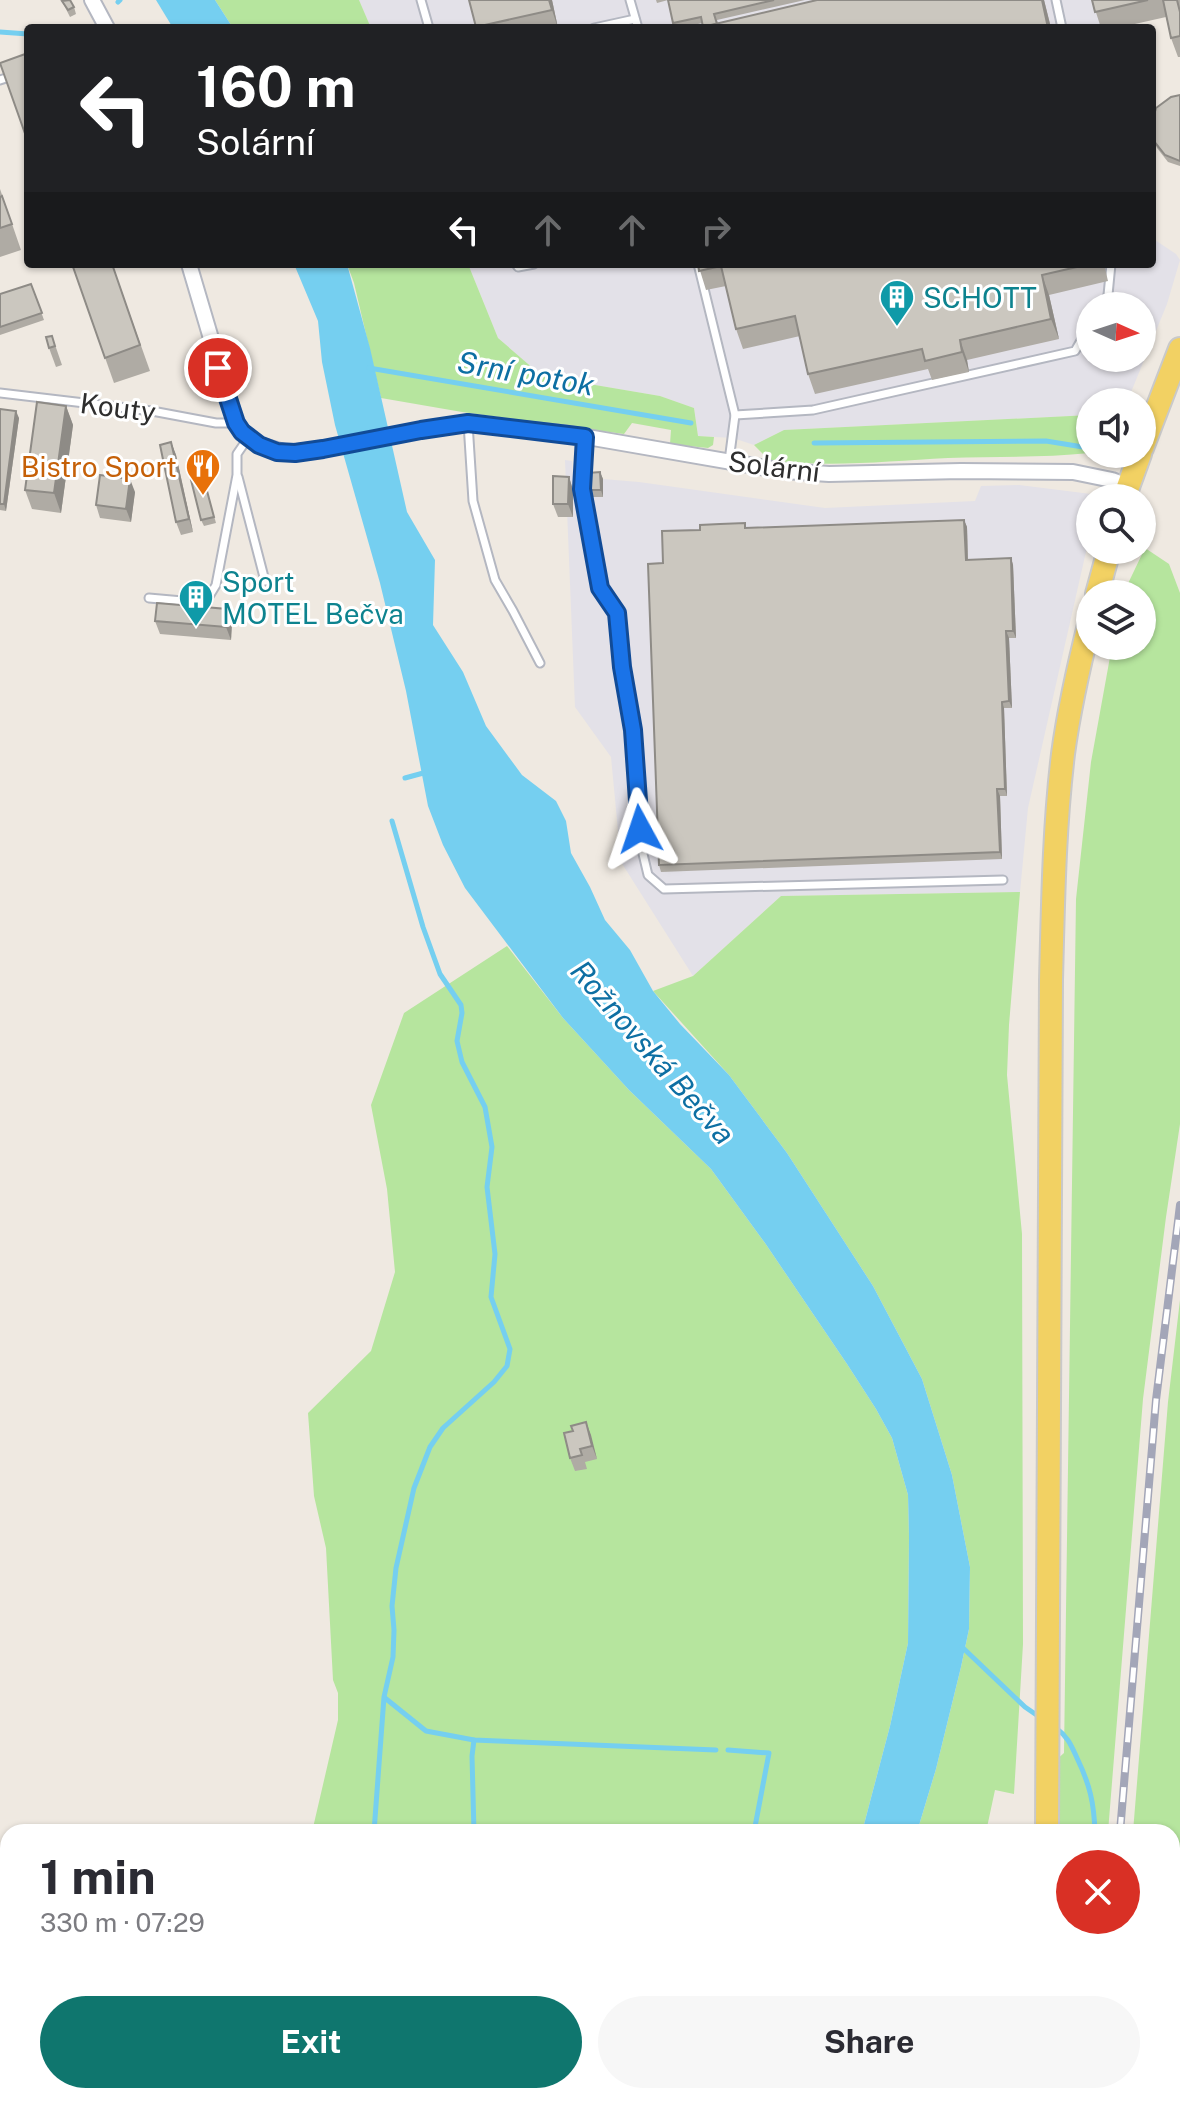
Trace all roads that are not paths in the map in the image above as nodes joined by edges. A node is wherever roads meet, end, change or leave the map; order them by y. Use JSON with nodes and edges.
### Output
{"nodes":[{"id":1,"x":92,"y":0,"type":"edge"},
{"id":2,"x":421,"y":0,"type":"edge"},
{"id":3,"x":630,"y":0,"type":"edge"},
{"id":4,"x":1056,"y":0,"type":"edge"},
{"id":5,"x":635,"y":19,"type":"junction"},
{"id":6,"x":105,"y":24,"type":"edge"},
{"id":7,"x":428,"y":24,"type":"edge"},
{"id":8,"x":612,"y":24,"type":"edge"},
{"id":9,"x":637,"y":24,"type":"edge"},
{"id":10,"x":1061,"y":24,"type":"edge"},
{"id":11,"x":24,"y":72,"type":"edge"},
{"id":12,"x":0,"y":80,"type":"edge"},
{"id":13,"x":190,"y":268,"type":"edge"},
{"id":14,"x":699,"y":268,"type":"edge"},
{"id":15,"x":1111,"y":268,"type":"edge"},
{"id":16,"x":1108,"y":292,"type":"edge"},
{"id":17,"x":1076,"y":349,"type":"edge"},
{"id":18,"x":1180,"y":349,"type":"edge"},
{"id":19,"x":0,"y":393,"type":"edge"},
{"id":20,"x":1156,"y":412,"type":"edge"},
{"id":21,"x":735,"y":415,"type":"junction"},
{"id":22,"x":236,"y":423,"type":"junction"},
{"id":23,"x":468,"y":423,"type":"junction"},
{"id":24,"x":585,"y":437,"type":"junction"},
{"id":25,"x":248,"y":438,"type":"junction"},
{"id":26,"x":729,"y":461,"type":"junction"},
{"id":27,"x":237,"y":475,"type":"junction"},
{"id":28,"x":1117,"y":484,"type":"edge"},
{"id":29,"x":265,"y":581,"type":"dead end"},
{"id":30,"x":149,"y":598,"type":"dead end"},
{"id":31,"x":1082,"y":660,"type":"edge"},
{"id":32,"x":540,"y":663,"type":"dead end"},
{"id":33,"x":1003,"y":880,"type":"dead end"},
{"id":34,"x":1047,"y":1824,"type":"edge"}],
"edges":[{"from":1,"to":6,"type":"street"},
{"from":2,"to":7,"type":"lane"},
{"from":3,"to":5,"type":"lane"},
{"from":4,"to":10,"type":"lane"},
{"from":5,"to":8,"type":"lane"},
{"from":5,"to":9,"type":"lane"},
{"from":11,"to":12,"type":"lane"},
{"from":13,"to":22,"type":"street"},
{"from":14,"to":21,"type":"lane"},
{"from":15,"to":16,"type":"lane"},
{"from":17,"to":21,"type":"lane"},
{"from":18,"to":20,"type":"main road"},
{"from":19,"to":22,"type":"lane","name":"Kouty"},
{"from":21,"to":26,"type":"lane"},
{"from":22,"to":25,"type":"street"},
{"from":23,"to":24,"type":"street","name":"Solární"},
{"from":23,"to":25,"type":"street","name":"Solární"},
{"from":23,"to":32,"type":"lane"},
{"from":24,"to":26,"type":"street","name":"Solární"},
{"from":24,"to":33,"type":"lane"},
{"from":25,"to":27,"type":"lane"},
{"from":26,"to":28,"type":"street","name":"Solární"},
{"from":27,"to":29,"type":"lane"},
{"from":27,"to":30,"type":"lane"},
{"from":31,"to":34,"type":"main road"}]}
